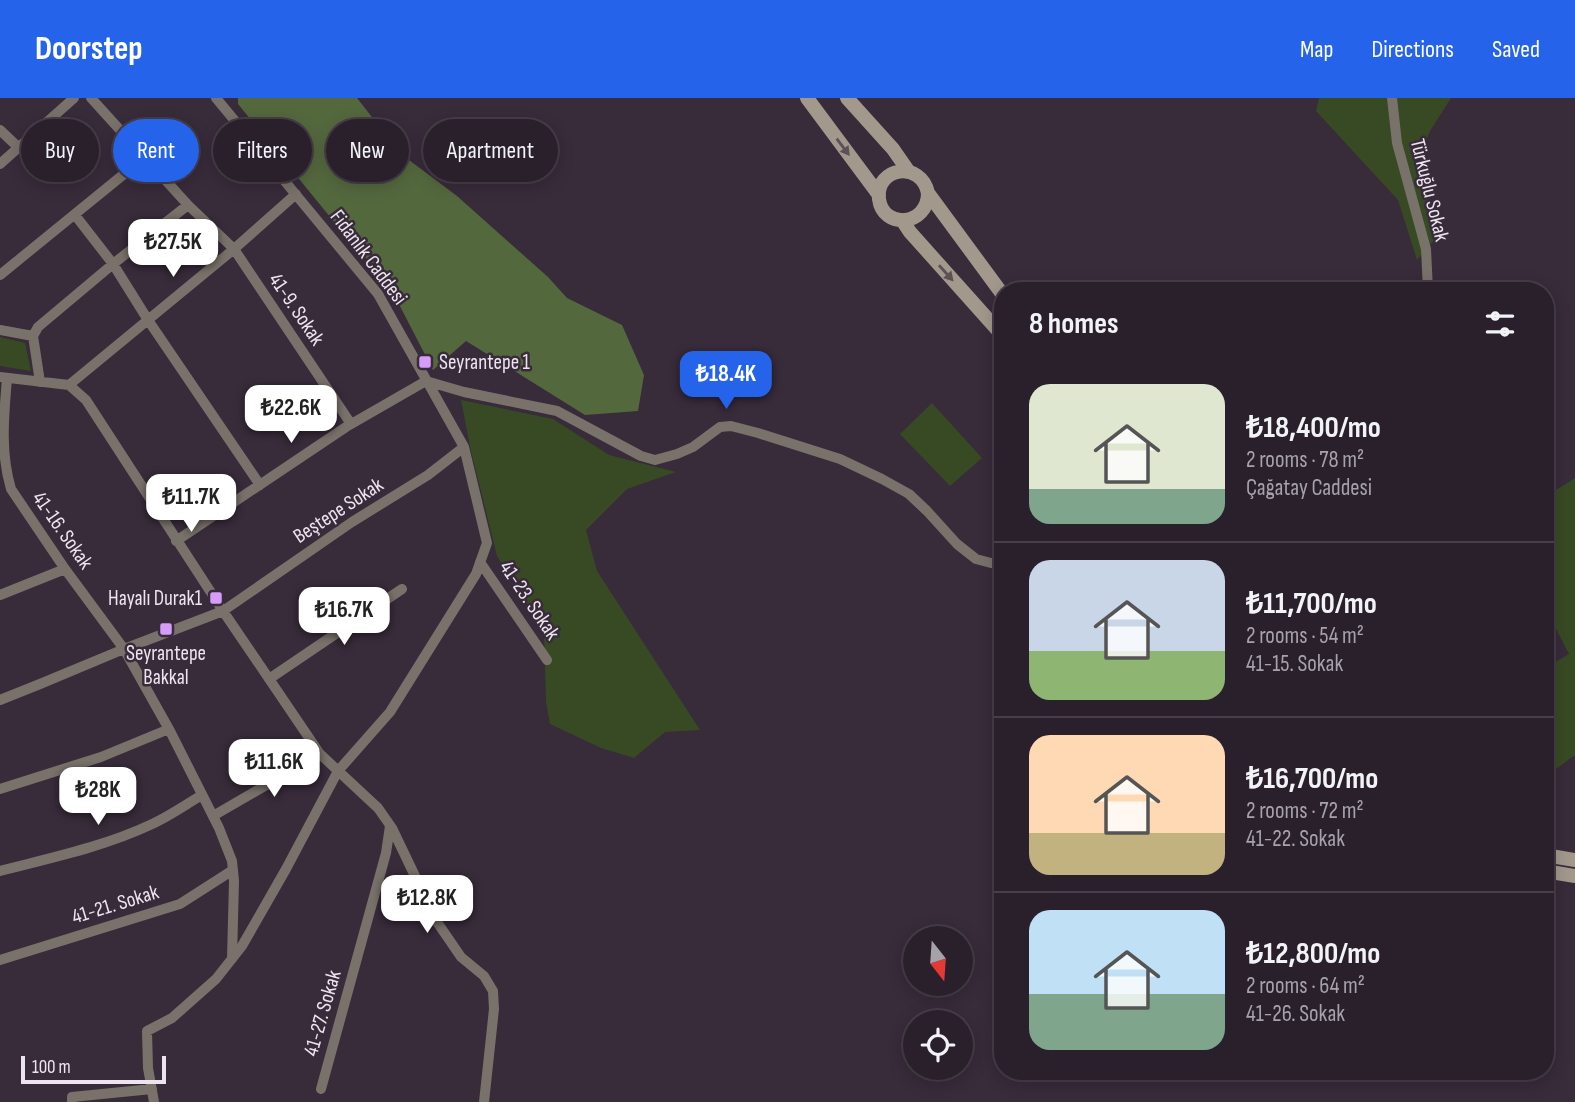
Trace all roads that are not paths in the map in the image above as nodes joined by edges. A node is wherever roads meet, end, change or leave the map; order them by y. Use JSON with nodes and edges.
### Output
{"nodes":[{"id":1,"x":74,"y":98,"type":"edge"},
{"id":2,"x":92,"y":98,"type":"edge"},
{"id":3,"x":216,"y":98,"type":"edge"},
{"id":4,"x":807,"y":98,"type":"edge"},
{"id":5,"x":847,"y":98,"type":"edge"},
{"id":6,"x":1392,"y":98,"type":"edge"},
{"id":7,"x":113,"y":121,"type":"edge"},
{"id":8,"x":0,"y":130,"type":"edge"},
{"id":9,"x":19,"y":148,"type":"junction"},
{"id":10,"x":0,"y":164,"type":"edge"},
{"id":11,"x":909,"y":172,"type":"junction"},
{"id":12,"x":115,"y":182,"type":"edge"},
{"id":13,"x":167,"y":182,"type":"edge"},
{"id":14,"x":928,"y":193,"type":"junction"},
{"id":15,"x":296,"y":194,"type":"junction"},
{"id":16,"x":879,"y":195,"type":"junction"},
{"id":17,"x":188,"y":205,"type":"junction"},
{"id":18,"x":75,"y":215,"type":"junction"},
{"id":19,"x":902,"y":220,"type":"junction"},
{"id":20,"x":234,"y":249,"type":"junction"},
{"id":21,"x":0,"y":260,"type":"edge"},
{"id":22,"x":113,"y":264,"type":"junction"},
{"id":23,"x":4,"y":272,"type":"edge"},
{"id":24,"x":1428,"y":282,"type":"edge"},
{"id":25,"x":994,"y":283,"type":"edge"},
{"id":26,"x":148,"y":320,"type":"junction"},
{"id":27,"x":994,"y":325,"type":"edge"},
{"id":28,"x":0,"y":330,"type":"edge"},
{"id":29,"x":33,"y":336,"type":"junction"},
{"id":30,"x":3,"y":377,"type":"edge"},
{"id":31,"x":426,"y":381,"type":"junction"},
{"id":32,"x":40,"y":383,"type":"junction"},
{"id":33,"x":69,"y":385,"type":"junction"},
{"id":34,"x":351,"y":424,"type":"junction"},
{"id":35,"x":464,"y":447,"type":"junction"},
{"id":36,"x":260,"y":485,"type":"junction"},
{"id":37,"x":5,"y":492,"type":"edge"},
{"id":38,"x":176,"y":541,"type":"junction"},
{"id":39,"x":480,"y":562,"type":"junction"},
{"id":40,"x":994,"y":563,"type":"edge"},
{"id":41,"x":65,"y":569,"type":"junction"},
{"id":42,"x":402,"y":589,"type":"dead end"},
{"id":43,"x":0,"y":595,"type":"edge"},
{"id":44,"x":223,"y":611,"type":"junction"},
{"id":45,"x":124,"y":649,"type":"junction"},
{"id":46,"x":547,"y":660,"type":"dead end"},
{"id":47,"x":269,"y":678,"type":"junction"},
{"id":48,"x":0,"y":700,"type":"edge"},
{"id":49,"x":169,"y":729,"type":"junction"},
{"id":50,"x":320,"y":754,"type":"junction"},
{"id":51,"x":338,"y":771,"type":"junction"},
{"id":52,"x":0,"y":789,"type":"edge"},
{"id":53,"x":202,"y":795,"type":"junction"},
{"id":54,"x":212,"y":816,"type":"junction"},
{"id":55,"x":390,"y":826,"type":"junction"},
{"id":56,"x":1554,"y":856,"type":"edge"},
{"id":57,"x":1575,"y":860,"type":"edge"},
{"id":58,"x":233,"y":870,"type":"junction"},
{"id":59,"x":0,"y":871,"type":"edge"},
{"id":60,"x":1554,"y":872,"type":"edge"},
{"id":61,"x":1575,"y":876,"type":"edge"},
{"id":62,"x":0,"y":960,"type":"edge"},
{"id":63,"x":232,"y":960,"type":"junction"},
{"id":64,"x":152,"y":1089,"type":"junction"},
{"id":65,"x":321,"y":1089,"type":"dead end"},
{"id":66,"x":72,"y":1102,"type":"edge"},
{"id":67,"x":154,"y":1102,"type":"edge"},
{"id":68,"x":484,"y":1102,"type":"edge"}],
"edges":[{"from":1,"to":9,"type":"street"},
{"from":2,"to":7,"type":"street","name":"41-9. Sokak"},
{"from":3,"to":15,"type":"street","name":"Fidanlık Caddesi"},
{"from":4,"to":16,"type":"main road","one_way":true},
{"from":5,"to":11,"type":"main road"},
{"from":6,"to":24,"type":"street","name":"Türkuğlu Sokak"},
{"from":8,"to":9,"type":"street"},
{"from":9,"to":10,"type":"street"},
{"from":11,"to":14,"type":"main road"},
{"from":11,"to":16,"type":"main road"},
{"from":12,"to":18,"type":"street"},
{"from":13,"to":17,"type":"street","name":"41-9. Sokak"},
{"from":14,"to":19,"type":"main road"},
{"from":14,"to":25,"type":"main road"},
{"from":15,"to":20,"type":"street"},
{"from":15,"to":31,"type":"street","name":"Fidanlık Caddesi"},
{"from":16,"to":19,"type":"main road"},
{"from":17,"to":20,"type":"street","name":"41-9. Sokak"},
{"from":17,"to":22,"type":"street"},
{"from":18,"to":22,"type":"street"},
{"from":18,"to":23,"type":"street"},
{"from":19,"to":27,"type":"main road","one_way":true},
{"from":20,"to":26,"type":"street"},
{"from":20,"to":34,"type":"street","name":"41-9. Sokak"},
{"from":21,"to":23,"type":"street"},
{"from":22,"to":26,"type":"street"},
{"from":22,"to":29,"type":"street"},
{"from":26,"to":33,"type":"street"},
{"from":26,"to":36,"type":"street"},
{"from":28,"to":29,"type":"street"},
{"from":29,"to":32,"type":"street"},
{"from":30,"to":32,"type":"street"},
{"from":30,"to":37,"type":"street","name":"41-16. Sokak"},
{"from":31,"to":34,"type":"street"},
{"from":31,"to":35,"type":"street","name":"Fidanlık Caddesi"},
{"from":31,"to":40,"type":"street"},
{"from":32,"to":33,"type":"street"},
{"from":33,"to":38,"type":"street"},
{"from":34,"to":36,"type":"street"},
{"from":35,"to":39,"type":"street","name":"Fidanlık Caddesi"},
{"from":35,"to":44,"type":"street","name":"Beştepe Sokak"},
{"from":36,"to":38,"type":"street"},
{"from":37,"to":41,"type":"street","name":"41-16. Sokak"},
{"from":38,"to":44,"type":"street"},
{"from":39,"to":46,"type":"street","name":"41-23. Sokak"},
{"from":39,"to":51,"type":"street"},
{"from":41,"to":43,"type":"street"},
{"from":41,"to":45,"type":"street","name":"41-16. Sokak"},
{"from":42,"to":47,"type":"street"},
{"from":44,"to":45,"type":"street","name":"Beştepe Sokak"},
{"from":44,"to":47,"type":"street"},
{"from":45,"to":48,"type":"street","name":"Beştepe Sokak"},
{"from":45,"to":49,"type":"street","name":"41-16. Sokak"},
{"from":47,"to":50,"type":"street"},
{"from":49,"to":52,"type":"street"},
{"from":49,"to":53,"type":"street","name":"41-16. Sokak"},
{"from":50,"to":51,"type":"street"},
{"from":50,"to":54,"type":"street"},
{"from":51,"to":55,"type":"street"},
{"from":51,"to":63,"type":"street"},
{"from":53,"to":54,"type":"street","name":"41-16. Sokak"},
{"from":53,"to":59,"type":"street"},
{"from":54,"to":58,"type":"street","name":"41-16. Sokak"},
{"from":55,"to":65,"type":"street","name":"41-27. Sokak"},
{"from":55,"to":68,"type":"street"},
{"from":56,"to":57,"type":"main road"},
{"from":58,"to":62,"type":"street","name":"41-21. Sokak"},
{"from":58,"to":63,"type":"street","name":"41-16. Sokak"},
{"from":60,"to":61,"type":"main road"},
{"from":63,"to":64,"type":"street"},
{"from":64,"to":66,"type":"street"},
{"from":64,"to":67,"type":"street"}]}
